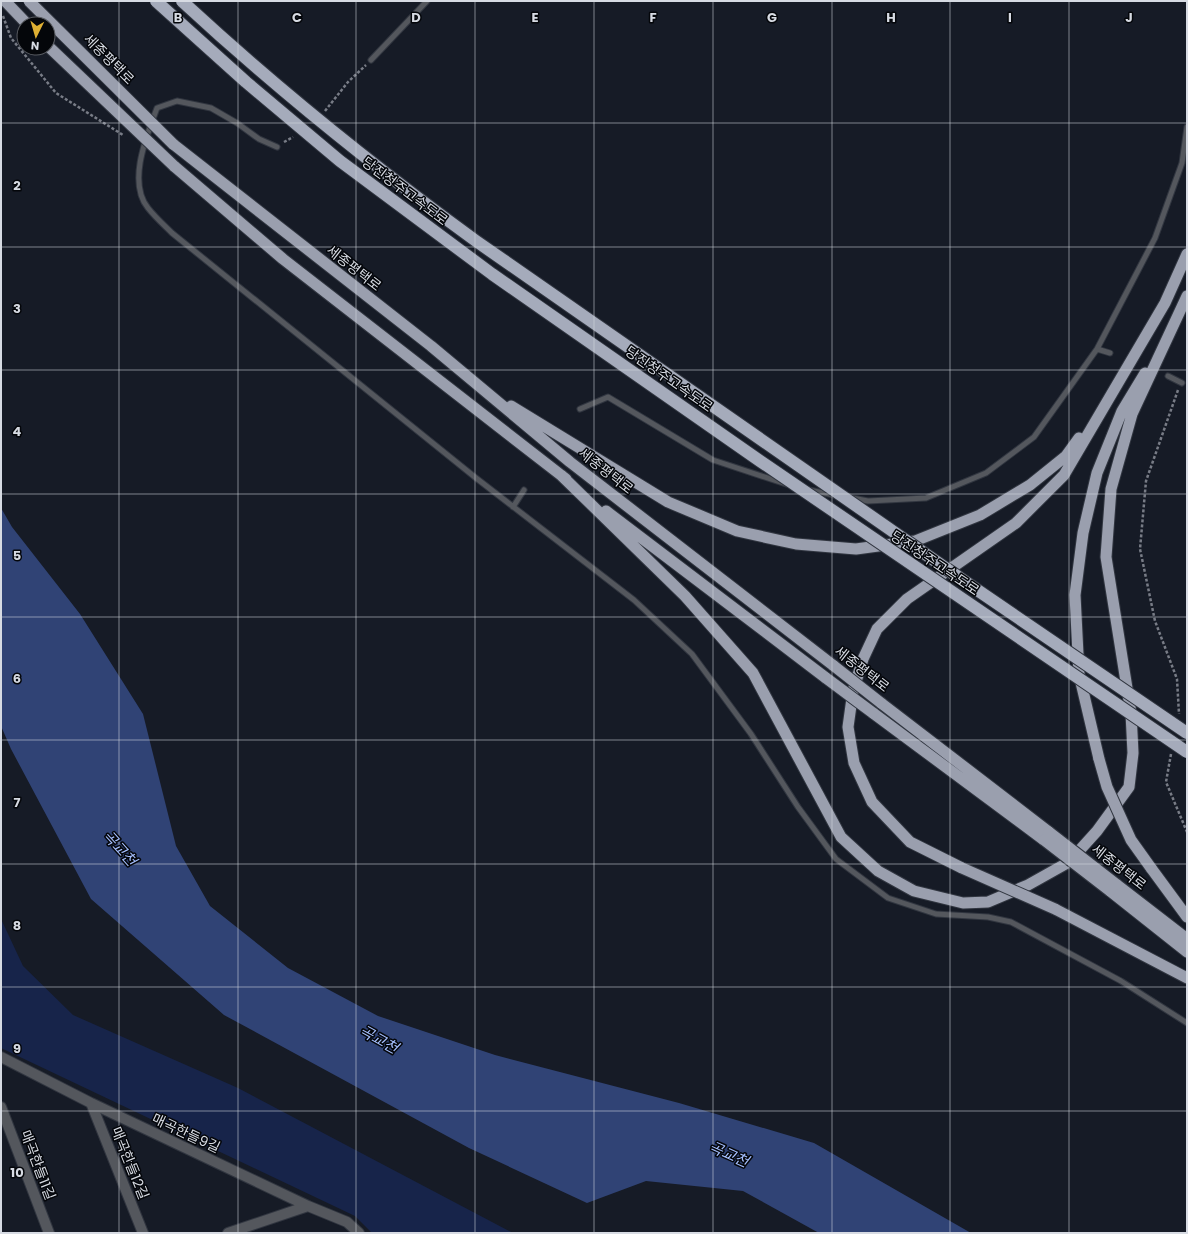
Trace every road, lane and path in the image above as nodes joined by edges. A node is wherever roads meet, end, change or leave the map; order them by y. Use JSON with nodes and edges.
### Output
{"nodes":[{"id":1,"x":5,"y":1,"type":"edge"},
{"id":2,"x":29,"y":1,"type":"edge"},
{"id":3,"x":156,"y":1,"type":"edge"},
{"id":4,"x":182,"y":1,"type":"edge"},
{"id":5,"x":427,"y":1,"type":"edge"},
{"id":6,"x":1,"y":12,"type":"edge"},
{"id":7,"x":19,"y":16,"type":"edge"},
{"id":8,"x":56,"y":54,"type":"edge"},
{"id":9,"x":371,"y":60,"type":"joint"},
{"id":10,"x":323,"y":113,"type":"dead end"},
{"id":11,"x":1187,"y":127,"type":"edge"},
{"id":12,"x":296,"y":135,"type":"dead end"},
{"id":13,"x":142,"y":147,"type":"junction"},
{"id":14,"x":277,"y":147,"type":"joint"},
{"id":15,"x":1187,"y":254,"type":"edge"},
{"id":16,"x":1187,"y":296,"type":"edge"},
{"id":17,"x":1183,"y":307,"type":"junction"},
{"id":18,"x":1097,"y":349,"type":"junction"},
{"id":19,"x":1110,"y":353,"type":"dead end"},
{"id":20,"x":1168,"y":376,"type":"dead end"},
{"id":21,"x":1182,"y":383,"type":"joint"},
{"id":22,"x":479,"y":386,"type":"junction"},
{"id":23,"x":1114,"y":392,"type":"junction"},
{"id":24,"x":580,"y":409,"type":"dead end"},
{"id":25,"x":561,"y":475,"type":"junction"},
{"id":26,"x":524,"y":490,"type":"dead end"},
{"id":27,"x":513,"y":507,"type":"junction"},
{"id":28,"x":1178,"y":722,"type":"dead end"},
{"id":29,"x":1187,"y":733,"type":"edge"},
{"id":30,"x":1172,"y":752,"type":"dead end"},
{"id":31,"x":1187,"y":752,"type":"edge"},
{"id":32,"x":1187,"y":832,"type":"edge"},
{"id":33,"x":1046,"y":836,"type":"junction"},
{"id":34,"x":1113,"y":887,"type":"junction"},
{"id":35,"x":1187,"y":917,"type":"edge"},
{"id":36,"x":1187,"y":940,"type":"edge"},
{"id":37,"x":1187,"y":952,"type":"edge"},
{"id":38,"x":1187,"y":978,"type":"edge"},
{"id":39,"x":1187,"y":1023,"type":"edge"},
{"id":40,"x":1,"y":1057,"type":"edge"},
{"id":41,"x":91,"y":1103,"type":"junction"},
{"id":42,"x":1,"y":1107,"type":"edge"},
{"id":43,"x":308,"y":1206,"type":"junction"},
{"id":44,"x":49,"y":1233,"type":"edge"},
{"id":45,"x":143,"y":1233,"type":"edge"},
{"id":46,"x":228,"y":1233,"type":"edge"},
{"id":47,"x":359,"y":1233,"type":"edge"}],
"edges":[{"from":1,"to":7,"type":"highway"},
{"from":2,"to":22,"type":"highway","name":"세종평택로","bridge":true},
{"from":3,"to":31,"type":"highway","name":"당진청주고속도로","bridge":true},
{"from":4,"to":29,"type":"highway","name":"당진청주고속도로","bridge":true},
{"from":5,"to":9,"type":"lane"},
{"from":6,"to":13,"type":"path"},
{"from":8,"to":25,"type":"highway","name":"세종평택로","bridge":true},
{"from":9,"to":10,"type":"path"},
{"from":11,"to":18,"type":"lane"},
{"from":12,"to":14,"type":"path"},
{"from":13,"to":14,"type":"lane"},
{"from":13,"to":27,"type":"lane"},
{"from":15,"to":23,"type":"highway"},
{"from":16,"to":17,"type":"highway"},
{"from":17,"to":25,"type":"highway"},
{"from":17,"to":35,"type":"highway","bridge":true},
{"from":18,"to":19,"type":"lane"},
{"from":18,"to":24,"type":"lane"},
{"from":20,"to":21,"type":"lane"},
{"from":21,"to":28,"type":"path"},
{"from":22,"to":23,"type":"highway"},
{"from":22,"to":33,"type":"highway","name":"세종평택로","bridge":true},
{"from":23,"to":38,"type":"highway","bridge":true},
{"from":25,"to":33,"type":"highway","name":"세종평택로","bridge":true},
{"from":26,"to":27,"type":"lane"},
{"from":27,"to":39,"type":"lane"},
{"from":30,"to":32,"type":"path"},
{"from":33,"to":34,"type":"highway","name":"세종평택로","bridge":true},
{"from":34,"to":36,"type":"highway","name":"세종평택로"},
{"from":34,"to":37,"type":"highway","name":"세종평택로"},
{"from":40,"to":41,"type":"street","name":"매곡한들9길"},
{"from":41,"to":43,"type":"street","name":"매곡한들9길"},
{"from":41,"to":45,"type":"street","name":"매곡한들12길"},
{"from":42,"to":44,"type":"street","name":"매곡한들11길"},
{"from":43,"to":46,"type":"street"},
{"from":43,"to":47,"type":"street","name":"매곡한들9길"}]}
